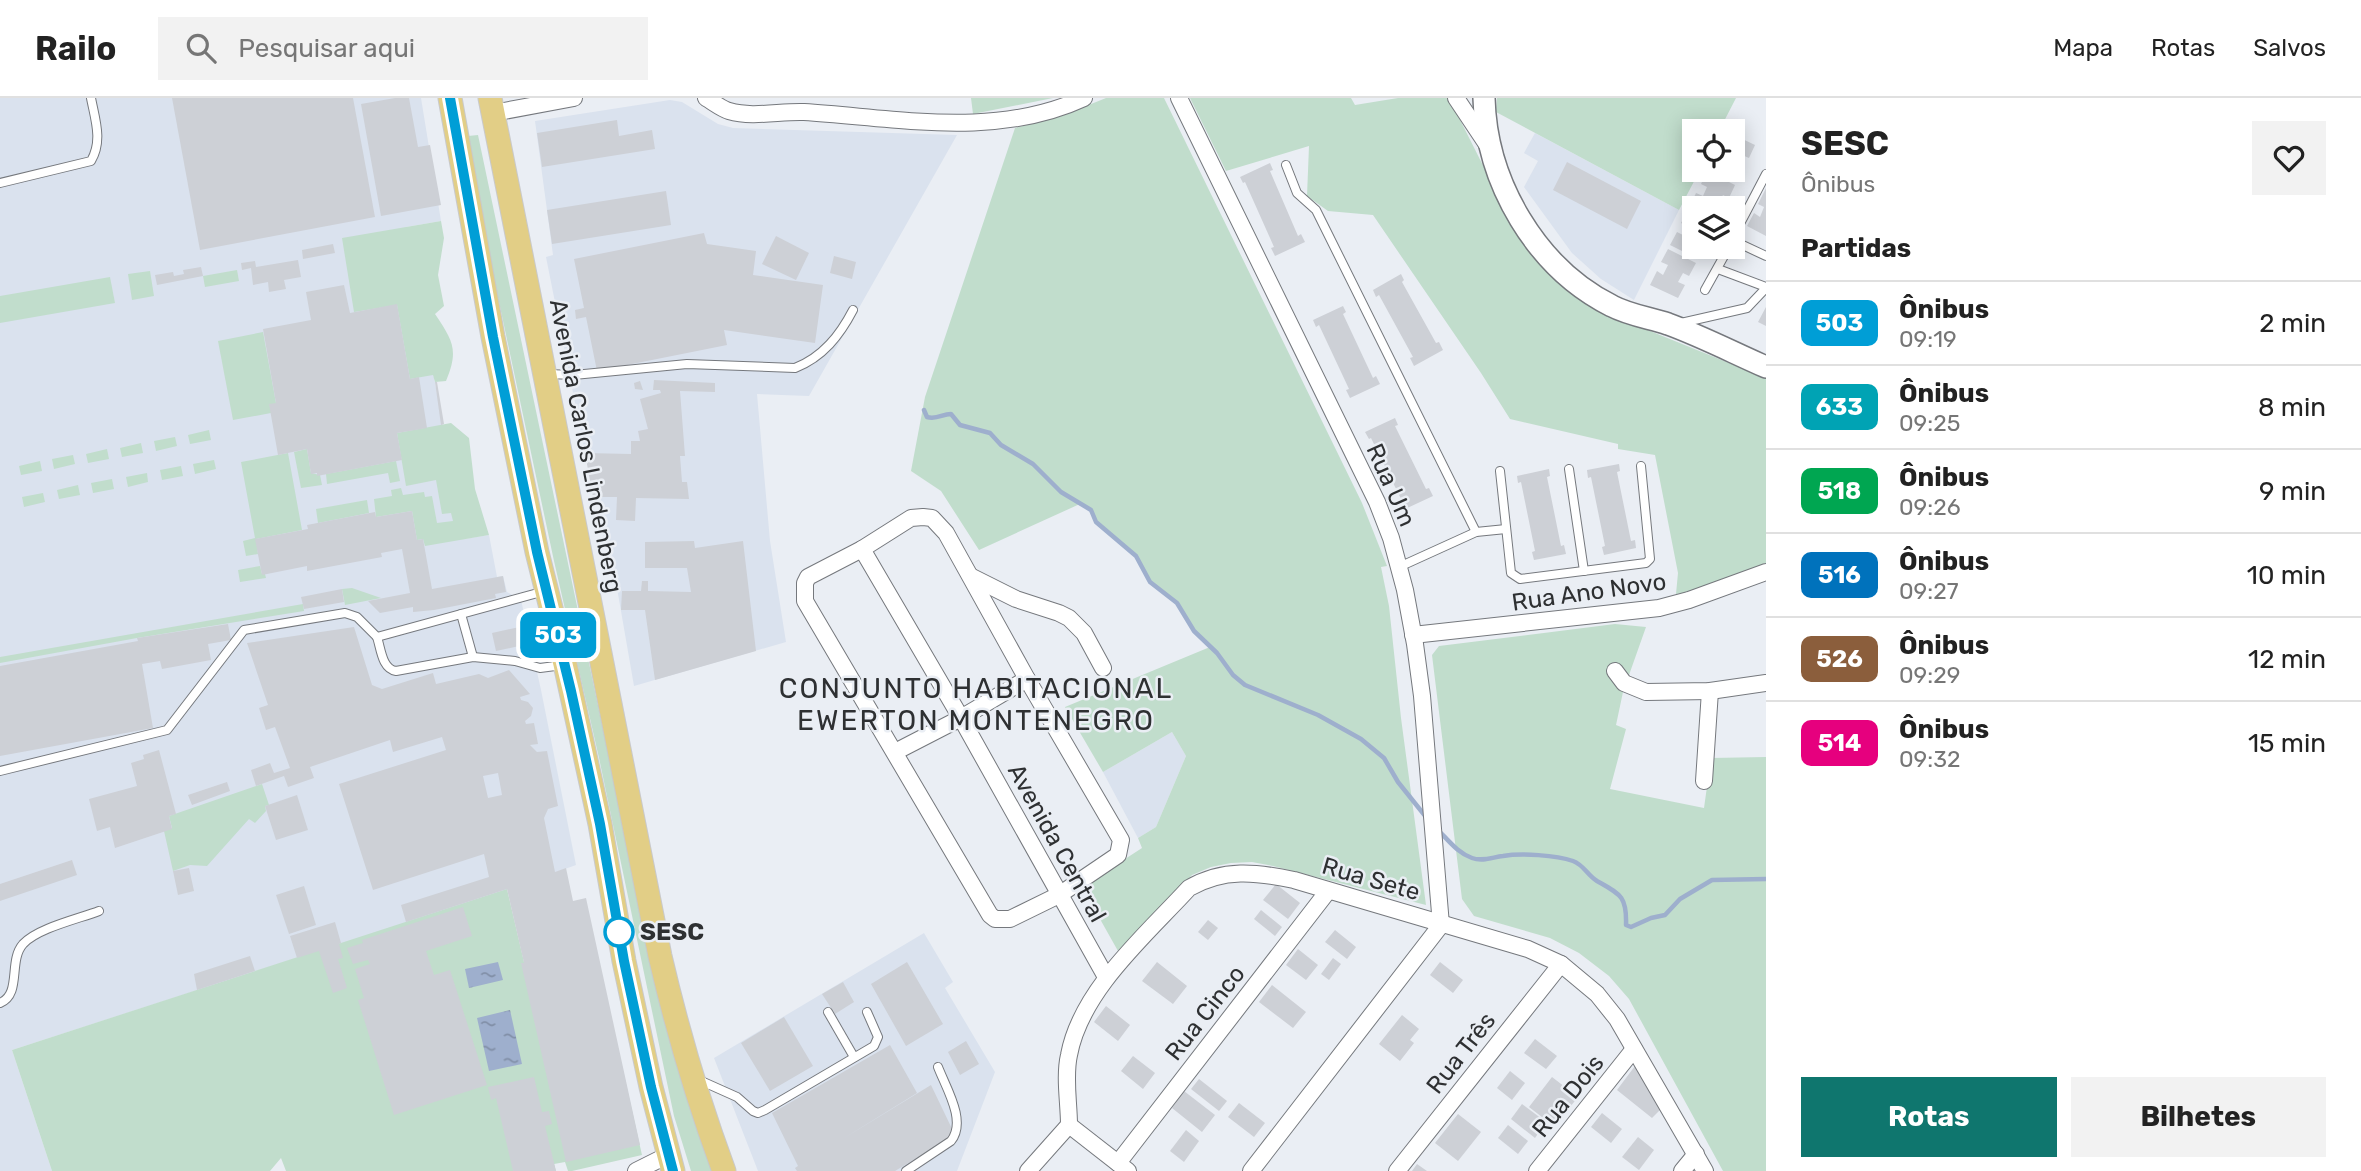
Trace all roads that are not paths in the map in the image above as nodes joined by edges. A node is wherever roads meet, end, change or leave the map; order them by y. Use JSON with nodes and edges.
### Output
{"nodes":[{"id":1,"x":91,"y":98,"type":"edge"},
{"id":2,"x":450,"y":98,"type":"edge"},
{"id":3,"x":574,"y":98,"type":"edge"},
{"id":4,"x":706,"y":98,"type":"edge"},
{"id":5,"x":1084,"y":98,"type":"edge"},
{"id":6,"x":1179,"y":98,"type":"edge"},
{"id":7,"x":1456,"y":98,"type":"edge"},
{"id":8,"x":1484,"y":98,"type":"edge"},
{"id":9,"x":491,"y":106,"type":"edge"},
{"id":10,"x":1490,"y":148,"type":"junction"},
{"id":11,"x":1286,"y":165,"type":"dead end"},
{"id":12,"x":1766,"y":174,"type":"edge"},
{"id":13,"x":0,"y":183,"type":"edge"},
{"id":14,"x":1745,"y":215,"type":"edge"},
{"id":15,"x":1745,"y":246,"type":"edge"},
{"id":16,"x":1766,"y":256,"type":"edge"},
{"id":17,"x":1723,"y":259,"type":"edge"},
{"id":18,"x":1718,"y":269,"type":"junction"},
{"id":19,"x":1766,"y":288,"type":"edge"},
{"id":20,"x":1704,"y":290,"type":"dead end"},
{"id":21,"x":853,"y":310,"type":"dead end"},
{"id":22,"x":1671,"y":325,"type":"junction"},
{"id":23,"x":1766,"y":367,"type":"edge"},
{"id":24,"x":544,"y":373,"type":"junction"},
{"id":25,"x":1641,"y":466,"type":"dead end"},
{"id":26,"x":1569,"y":469,"type":"dead end"},
{"id":27,"x":1500,"y":471,"type":"dead end"},
{"id":28,"x":1506,"y":529,"type":"junction"},
{"id":29,"x":1476,"y":532,"type":"junction"},
{"id":30,"x":862,"y":549,"type":"junction"},
{"id":31,"x":1399,"y":568,"type":"junction"},
{"id":32,"x":1584,"y":571,"type":"junction"},
{"id":33,"x":1766,"y":572,"type":"edge"},
{"id":34,"x":972,"y":577,"type":"junction"},
{"id":35,"x":545,"y":591,"type":"junction"},
{"id":36,"x":461,"y":614,"type":"junction"},
{"id":37,"x":1413,"y":635,"type":"junction"},
{"id":38,"x":377,"y":637,"type":"junction"},
{"id":39,"x":473,"y":657,"type":"junction"},
{"id":40,"x":565,"y":664,"type":"junction"},
{"id":41,"x":1103,"y":668,"type":"dead end"},
{"id":42,"x":1615,"y":671,"type":"dead end"},
{"id":43,"x":1027,"y":679,"type":"junction"},
{"id":44,"x":1766,"y":683,"type":"edge"},
{"id":45,"x":1710,"y":691,"type":"junction"},
{"id":46,"x":961,"y":718,"type":"junction"},
{"id":47,"x":895,"y":752,"type":"junction"},
{"id":48,"x":0,"y":771,"type":"edge"},
{"id":49,"x":1704,"y":781,"type":"dead end"},
{"id":50,"x":1328,"y":891,"type":"junction"},
{"id":51,"x":1059,"y":895,"type":"junction"},
{"id":52,"x":99,"y":911,"type":"dead end"},
{"id":53,"x":1441,"y":925,"type":"junction"},
{"id":54,"x":1561,"y":964,"type":"junction"},
{"id":55,"x":1106,"y":978,"type":"junction"},
{"id":56,"x":0,"y":1003,"type":"edge"},
{"id":57,"x":867,"y":1012,"type":"dead end"},
{"id":58,"x":828,"y":1013,"type":"dead end"},
{"id":59,"x":1634,"y":1049,"type":"junction"},
{"id":60,"x":854,"y":1057,"type":"junction"},
{"id":61,"x":938,"y":1067,"type":"dead end"},
{"id":62,"x":693,"y":1078,"type":"junction"},
{"id":63,"x":1069,"y":1125,"type":"junction"},
{"id":64,"x":1696,"y":1154,"type":"junction"},
{"id":65,"x":670,"y":1163,"type":"edge"},
{"id":66,"x":1123,"y":1167,"type":"edge"},
{"id":67,"x":636,"y":1171,"type":"edge"},
{"id":68,"x":723,"y":1171,"type":"edge"},
{"id":69,"x":906,"y":1171,"type":"edge"},
{"id":70,"x":1028,"y":1171,"type":"edge"},
{"id":71,"x":1251,"y":1171,"type":"edge"},
{"id":72,"x":1397,"y":1171,"type":"edge"},
{"id":73,"x":1537,"y":1171,"type":"edge"},
{"id":74,"x":1682,"y":1171,"type":"edge"},
{"id":75,"x":1705,"y":1171,"type":"edge"}],
"edges":[{"from":1,"to":13,"type":"lane"},
{"from":2,"to":35,"type":"main road"},
{"from":3,"to":9,"type":"street"},
{"from":4,"to":5,"type":"street"},
{"from":6,"to":31,"type":"street","name":"Rua Um"},
{"from":7,"to":10,"type":"street"},
{"from":8,"to":10,"type":"street"},
{"from":9,"to":24,"type":"main road","name":"Avenida Carlos Lindenberg"},
{"from":10,"to":22,"type":"street"},
{"from":11,"to":29,"type":"lane"},
{"from":12,"to":14,"type":"lane"},
{"from":15,"to":16,"type":"lane"},
{"from":17,"to":18,"type":"lane"},
{"from":18,"to":19,"type":"lane"},
{"from":18,"to":20,"type":"lane"},
{"from":19,"to":22,"type":"lane"},
{"from":21,"to":24,"type":"lane"},
{"from":22,"to":23,"type":"street"},
{"from":24,"to":62,"type":"main road","name":"Avenida Carlos Lindenberg"},
{"from":25,"to":32,"type":"lane"},
{"from":26,"to":32,"type":"lane"},
{"from":27,"to":28,"type":"lane"},
{"from":28,"to":29,"type":"lane"},
{"from":28,"to":32,"type":"lane"},
{"from":29,"to":31,"type":"lane"},
{"from":30,"to":34,"type":"street"},
{"from":30,"to":46,"type":"street","name":"Avenida Central"},
{"from":30,"to":47,"type":"street"},
{"from":31,"to":37,"type":"street","name":"Rua Um"},
{"from":33,"to":37,"type":"street","name":"Rua Ano Novo"},
{"from":34,"to":41,"type":"street"},
{"from":34,"to":43,"type":"street"},
{"from":35,"to":36,"type":"lane"},
{"from":35,"to":40,"type":"main road"},
{"from":36,"to":38,"type":"lane"},
{"from":36,"to":39,"type":"lane"},
{"from":37,"to":53,"type":"street","name":"Rua Um"},
{"from":38,"to":39,"type":"lane"},
{"from":38,"to":48,"type":"lane"},
{"from":39,"to":40,"type":"lane"},
{"from":40,"to":65,"type":"main road"},
{"from":42,"to":45,"type":"street"},
{"from":43,"to":46,"type":"street"},
{"from":43,"to":51,"type":"street"},
{"from":44,"to":45,"type":"street"},
{"from":45,"to":49,"type":"street"},
{"from":46,"to":47,"type":"street"},
{"from":46,"to":51,"type":"street","name":"Avenida Central"},
{"from":47,"to":51,"type":"street"},
{"from":50,"to":53,"type":"street","name":"Rua Sete"},
{"from":50,"to":55,"type":"street","name":"Rua Sete"},
{"from":50,"to":66,"type":"street","name":"Rua Cinco"},
{"from":51,"to":55,"type":"street","name":"Avenida Central"},
{"from":52,"to":56,"type":"lane"},
{"from":53,"to":54,"type":"street","name":"Rua Sete"},
{"from":53,"to":71,"type":"street"},
{"from":54,"to":59,"type":"street","name":"Rua Sete"},
{"from":54,"to":72,"type":"street","name":"Rua Três"},
{"from":55,"to":63,"type":"street","name":"Rua Sete"},
{"from":57,"to":60,"type":"lane"},
{"from":58,"to":60,"type":"lane"},
{"from":59,"to":64,"type":"street","name":"Rua Sete"},
{"from":59,"to":73,"type":"street","name":"Rua Dois"},
{"from":60,"to":62,"type":"lane"},
{"from":61,"to":69,"type":"lane"},
{"from":62,"to":68,"type":"main road","name":"Avenida Carlos Lindenberg"},
{"from":63,"to":66,"type":"street"},
{"from":63,"to":70,"type":"street"},
{"from":64,"to":74,"type":"street"},
{"from":64,"to":75,"type":"street","name":"Rua Sete"},
{"from":65,"to":67,"type":"street"}]}
